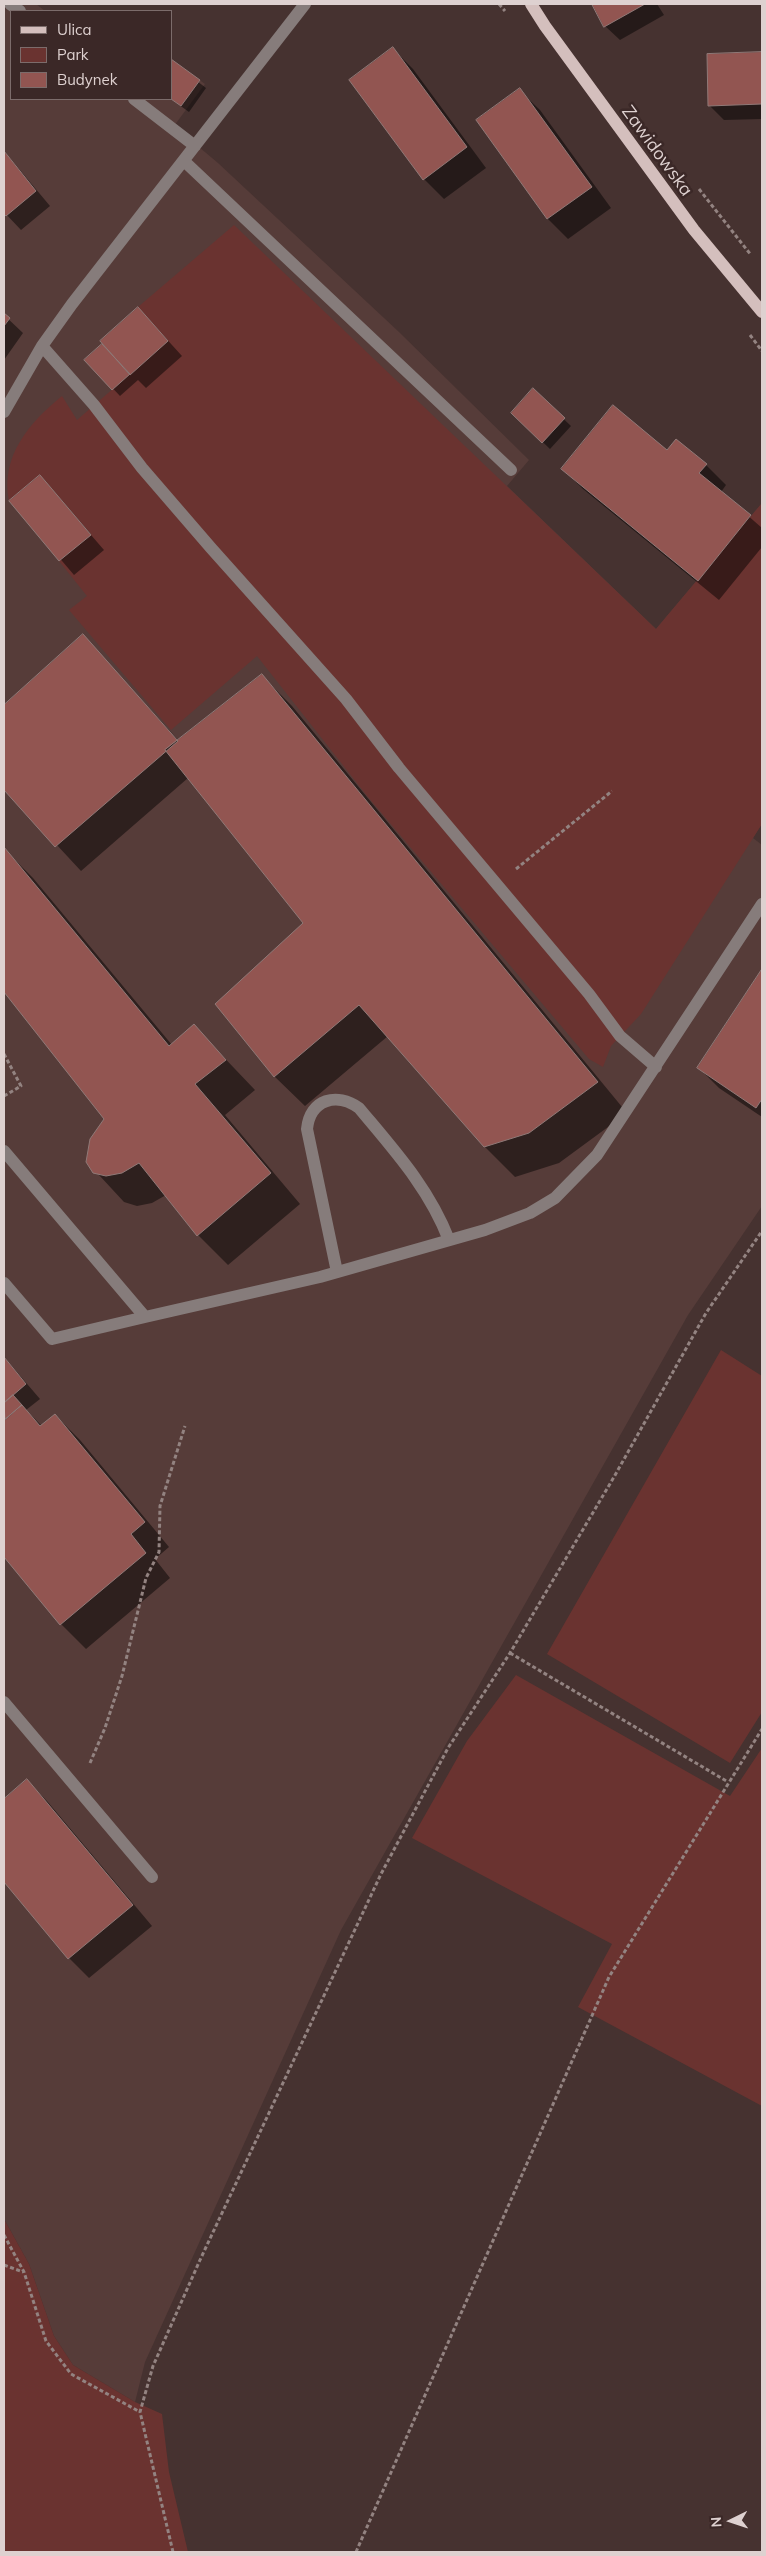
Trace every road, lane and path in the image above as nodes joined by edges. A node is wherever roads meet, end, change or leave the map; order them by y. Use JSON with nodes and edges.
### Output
{"nodes":[{"id":1,"x":305,"y":4,"type":"edge"},
{"id":2,"x":532,"y":4,"type":"edge"},
{"id":3,"x":135,"y":100,"type":"edge"},
{"id":4,"x":196,"y":146,"type":"junction"},
{"id":5,"x":184,"y":161,"type":"junction"},
{"id":6,"x":762,"y":312,"type":"edge"},
{"id":7,"x":42,"y":346,"type":"junction"},
{"id":8,"x":4,"y":412,"type":"edge"},
{"id":9,"x":511,"y":470,"type":"dead end"},
{"id":10,"x":612,"y":791,"type":"dead end"},
{"id":11,"x":497,"y":886,"type":"junction"},
{"id":12,"x":762,"y":904,"type":"edge"},
{"id":13,"x":4,"y":1054,"type":"edge"},
{"id":14,"x":656,"y":1067,"type":"junction"},
{"id":15,"x":4,"y":1096,"type":"edge"},
{"id":16,"x":4,"y":1150,"type":"edge"},
{"id":17,"x":762,"y":1231,"type":"edge"},
{"id":18,"x":449,"y":1240,"type":"junction"},
{"id":19,"x":337,"y":1272,"type":"junction"},
{"id":20,"x":4,"y":1283,"type":"edge"},
{"id":21,"x":145,"y":1317,"type":"junction"},
{"id":22,"x":185,"y":1426,"type":"dead end"},
{"id":23,"x":510,"y":1653,"type":"junction"},
{"id":24,"x":4,"y":1702,"type":"edge"},
{"id":25,"x":762,"y":1730,"type":"edge"},
{"id":26,"x":728,"y":1782,"type":"junction"},
{"id":27,"x":78,"y":1788,"type":"junction"},
{"id":28,"x":152,"y":1877,"type":"dead end"},
{"id":29,"x":4,"y":2235,"type":"edge"},
{"id":30,"x":4,"y":2265,"type":"edge"},
{"id":31,"x":24,"y":2272,"type":"junction"},
{"id":32,"x":140,"y":2412,"type":"junction"},
{"id":33,"x":173,"y":2552,"type":"edge"},
{"id":34,"x":356,"y":2552,"type":"edge"}],
"edges":[{"from":1,"to":4,"type":"lane"},
{"from":2,"to":6,"type":"main road","name":"Zawidowska"},
{"from":3,"to":4,"type":"lane"},
{"from":4,"to":5,"type":"lane"},
{"from":5,"to":7,"type":"lane"},
{"from":5,"to":9,"type":"lane"},
{"from":7,"to":8,"type":"lane"},
{"from":7,"to":11,"type":"lane"},
{"from":10,"to":11,"type":"path"},
{"from":11,"to":14,"type":"lane"},
{"from":12,"to":14,"type":"lane"},
{"from":13,"to":15,"type":"path"},
{"from":14,"to":18,"type":"lane"},
{"from":16,"to":21,"type":"lane"},
{"from":17,"to":23,"type":"path"},
{"from":18,"to":19,"type":"lane"},
{"from":18,"to":19,"type":"lane"},
{"from":19,"to":21,"type":"lane"},
{"from":20,"to":21,"type":"lane"},
{"from":22,"to":27,"type":"path"},
{"from":23,"to":26,"type":"path"},
{"from":23,"to":32,"type":"path"},
{"from":24,"to":27,"type":"lane"},
{"from":25,"to":26,"type":"path"},
{"from":26,"to":34,"type":"path"},
{"from":27,"to":28,"type":"lane"},
{"from":29,"to":31,"type":"path"},
{"from":30,"to":31,"type":"path"},
{"from":31,"to":32,"type":"path"},
{"from":32,"to":33,"type":"path"}]}
